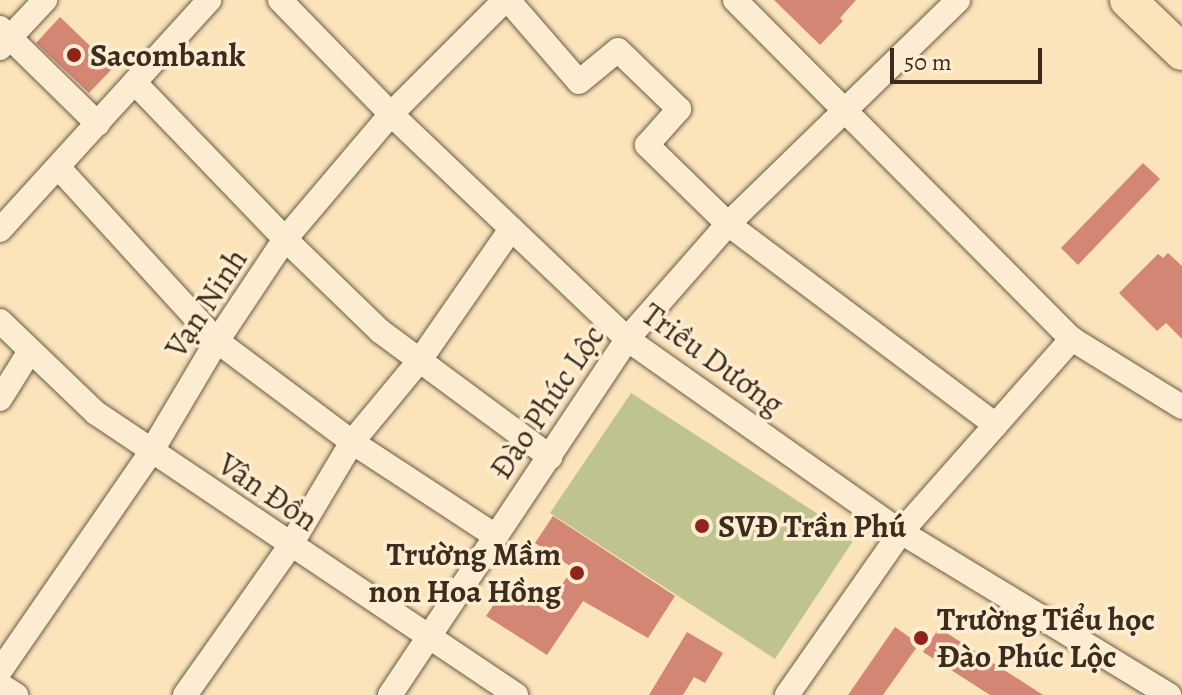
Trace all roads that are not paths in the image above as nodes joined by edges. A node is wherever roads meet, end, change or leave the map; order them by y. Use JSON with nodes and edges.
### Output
{"nodes":[{"id":1,"x":45,"y":0,"type":"edge"},
{"id":2,"x":209,"y":0,"type":"edge"},
{"id":3,"x":280,"y":0,"type":"edge"},
{"id":4,"x":506,"y":0,"type":"edge"},
{"id":5,"x":735,"y":0,"type":"edge"},
{"id":6,"x":958,"y":0,"type":"edge"},
{"id":7,"x":1128,"y":0,"type":"edge"},
{"id":8,"x":3,"y":38,"type":"edge"},
{"id":9,"x":1182,"y":52,"type":"edge"},
{"id":10,"x":135,"y":83,"type":"junction"},
{"id":11,"x":845,"y":108,"type":"junction"},
{"id":12,"x":391,"y":114,"type":"junction"},
{"id":13,"x":98,"y":124,"type":"junction"},
{"id":14,"x":59,"y":168,"type":"junction"},
{"id":15,"x":728,"y":224,"type":"junction"},
{"id":16,"x":511,"y":229,"type":"junction"},
{"id":17,"x":0,"y":230,"type":"edge"},
{"id":18,"x":285,"y":239,"type":"junction"},
{"id":19,"x":0,"y":321,"type":"edge"},
{"id":20,"x":627,"y":339,"type":"junction"},
{"id":21,"x":1072,"y":339,"type":"junction"},
{"id":22,"x":217,"y":341,"type":"junction"},
{"id":23,"x":30,"y":351,"type":"junction"},
{"id":24,"x":420,"y":360,"type":"junction"},
{"id":25,"x":0,"y":399,"type":"edge"},
{"id":26,"x":1182,"y":407,"type":"edge"},
{"id":27,"x":996,"y":425,"type":"junction"},
{"id":28,"x":352,"y":442,"type":"junction"},
{"id":29,"x":151,"y":452,"type":"junction"},
{"id":30,"x":550,"y":457,"type":"junction"},
{"id":31,"x":901,"y":532,"type":"junction"},
{"id":32,"x":494,"y":535,"type":"junction"},
{"id":33,"x":290,"y":546,"type":"junction"},
{"id":34,"x":427,"y":638,"type":"junction"},
{"id":35,"x":0,"y":671,"type":"edge"},
{"id":36,"x":0,"y":685,"type":"edge"},
{"id":37,"x":16,"y":695,"type":"edge"},
{"id":38,"x":185,"y":695,"type":"edge"},
{"id":39,"x":390,"y":695,"type":"edge"},
{"id":40,"x":516,"y":695,"type":"edge"},
{"id":41,"x":787,"y":695,"type":"edge"},
{"id":42,"x":1169,"y":695,"type":"edge"}],
"edges":[{"from":1,"to":8,"type":"street"},
{"from":2,"to":10,"type":"street"},
{"from":3,"to":12,"type":"street","name":"Triều Dương"},
{"from":4,"to":12,"type":"street","name":"Vạn Ninh"},
{"from":4,"to":15,"type":"street"},
{"from":5,"to":11,"type":"street"},
{"from":6,"to":11,"type":"street","name":"Đào Phúc Lộc"},
{"from":7,"to":9,"type":"highway"},
{"from":8,"to":13,"type":"street"},
{"from":10,"to":13,"type":"street"},
{"from":10,"to":18,"type":"street"},
{"from":11,"to":15,"type":"street","name":"Đào Phúc Lộc"},
{"from":11,"to":21,"type":"street"},
{"from":12,"to":16,"type":"street","name":"Triều Dương"},
{"from":12,"to":18,"type":"street","name":"Vạn Ninh"},
{"from":13,"to":14,"type":"street"},
{"from":14,"to":17,"type":"street"},
{"from":14,"to":22,"type":"street"},
{"from":15,"to":20,"type":"street","name":"Đào Phúc Lộc"},
{"from":15,"to":27,"type":"street"},
{"from":16,"to":20,"type":"street","name":"Triều Dương"},
{"from":16,"to":24,"type":"street"},
{"from":18,"to":22,"type":"street","name":"Vạn Ninh"},
{"from":18,"to":24,"type":"street"},
{"from":19,"to":23,"type":"street","name":"Vân Đồn"},
{"from":20,"to":30,"type":"street","name":"Đào Phúc Lộc"},
{"from":20,"to":31,"type":"street","name":"Triều Dương"},
{"from":21,"to":26,"type":"street"},
{"from":21,"to":27,"type":"street"},
{"from":22,"to":28,"type":"street"},
{"from":22,"to":29,"type":"street","name":"Vạn Ninh"},
{"from":23,"to":25,"type":"street"},
{"from":23,"to":29,"type":"street","name":"Vân Đồn"},
{"from":24,"to":28,"type":"street"},
{"from":24,"to":30,"type":"street"},
{"from":27,"to":31,"type":"street"},
{"from":28,"to":32,"type":"street"},
{"from":28,"to":33,"type":"street"},
{"from":29,"to":33,"type":"street","name":"Vân Đồn"},
{"from":29,"to":35,"type":"street","name":"Vạn Ninh"},
{"from":30,"to":32,"type":"street","name":"Đào Phúc Lộc"},
{"from":31,"to":41,"type":"street"},
{"from":31,"to":42,"type":"street","name":"Triều Dương"},
{"from":32,"to":34,"type":"street","name":"Đào Phúc Lộc"},
{"from":33,"to":34,"type":"street","name":"Vân Đồn"},
{"from":33,"to":38,"type":"street"},
{"from":34,"to":39,"type":"street","name":"Đào Phúc Lộc"},
{"from":34,"to":40,"type":"street","name":"Vân Đồn"},
{"from":36,"to":37,"type":"street"}]}
